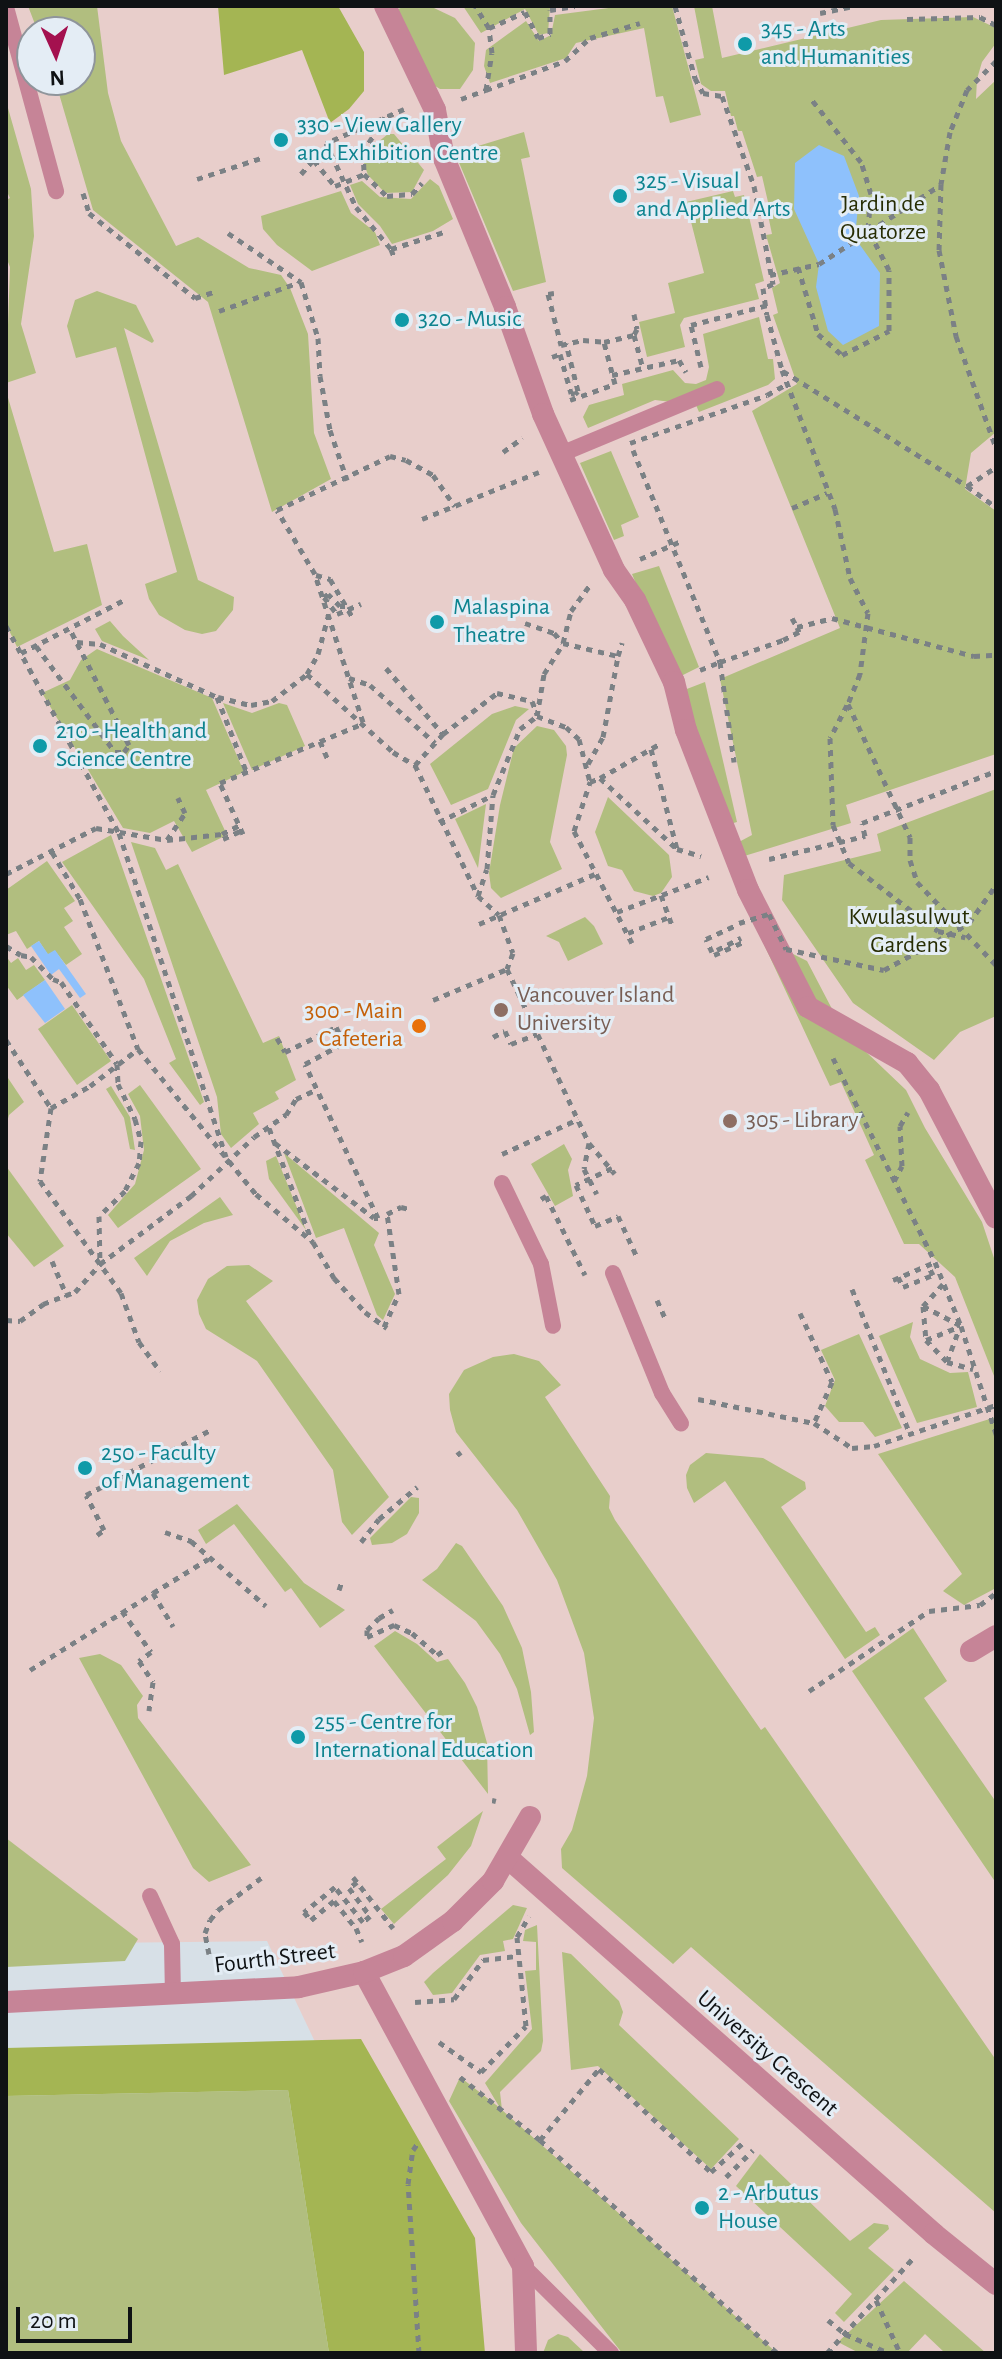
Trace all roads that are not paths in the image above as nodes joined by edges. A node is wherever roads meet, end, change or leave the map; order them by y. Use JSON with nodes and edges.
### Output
{"nodes":[{"id":1,"x":385,"y":6,"type":"edge"},
{"id":2,"x":6,"y":7,"type":"edge"},
{"id":3,"x":56,"y":191,"type":"dead end"},
{"id":4,"x":717,"y":389,"type":"dead end"},
{"id":5,"x":561,"y":454,"type":"junction"},
{"id":6,"x":502,"y":1183,"type":"dead end"},
{"id":7,"x":996,"y":1218,"type":"edge"},
{"id":8,"x":613,"y":1273,"type":"dead end"},
{"id":9,"x":553,"y":1326,"type":"dead end"},
{"id":10,"x":681,"y":1424,"type":"dead end"},
{"id":11,"x":996,"y":1636,"type":"edge"},
{"id":12,"x":971,"y":1651,"type":"dead end"},
{"id":13,"x":530,"y":1817,"type":"dead end"},
{"id":14,"x":508,"y":1858,"type":"junction"},
{"id":15,"x":150,"y":1896,"type":"dead end"},
{"id":16,"x":364,"y":1972,"type":"junction"},
{"id":17,"x":173,"y":1995,"type":"junction"},
{"id":18,"x":6,"y":2002,"type":"edge"},
{"id":19,"x":523,"y":2266,"type":"junction"},
{"id":20,"x":996,"y":2284,"type":"edge"},
{"id":21,"x":526,"y":2353,"type":"edge"},
{"id":22,"x":611,"y":2353,"type":"edge"}],
"edges":[{"from":1,"to":5,"type":"street"},
{"from":2,"to":3,"type":"lane"},
{"from":4,"to":5,"type":"lane"},
{"from":5,"to":7,"type":"street"},
{"from":6,"to":9,"type":"lane"},
{"from":8,"to":10,"type":"lane"},
{"from":11,"to":12,"type":"street"},
{"from":13,"to":14,"type":"street","name":"Fourth Street"},
{"from":14,"to":16,"type":"street","name":"Fourth Street"},
{"from":14,"to":20,"type":"street","name":"University Crescent"},
{"from":15,"to":17,"type":"lane"},
{"from":16,"to":17,"type":"street","name":"Fourth Street"},
{"from":16,"to":19,"type":"street"},
{"from":17,"to":18,"type":"street","name":"Fourth Street"},
{"from":19,"to":21,"type":"street"},
{"from":19,"to":22,"type":"lane"}]}
